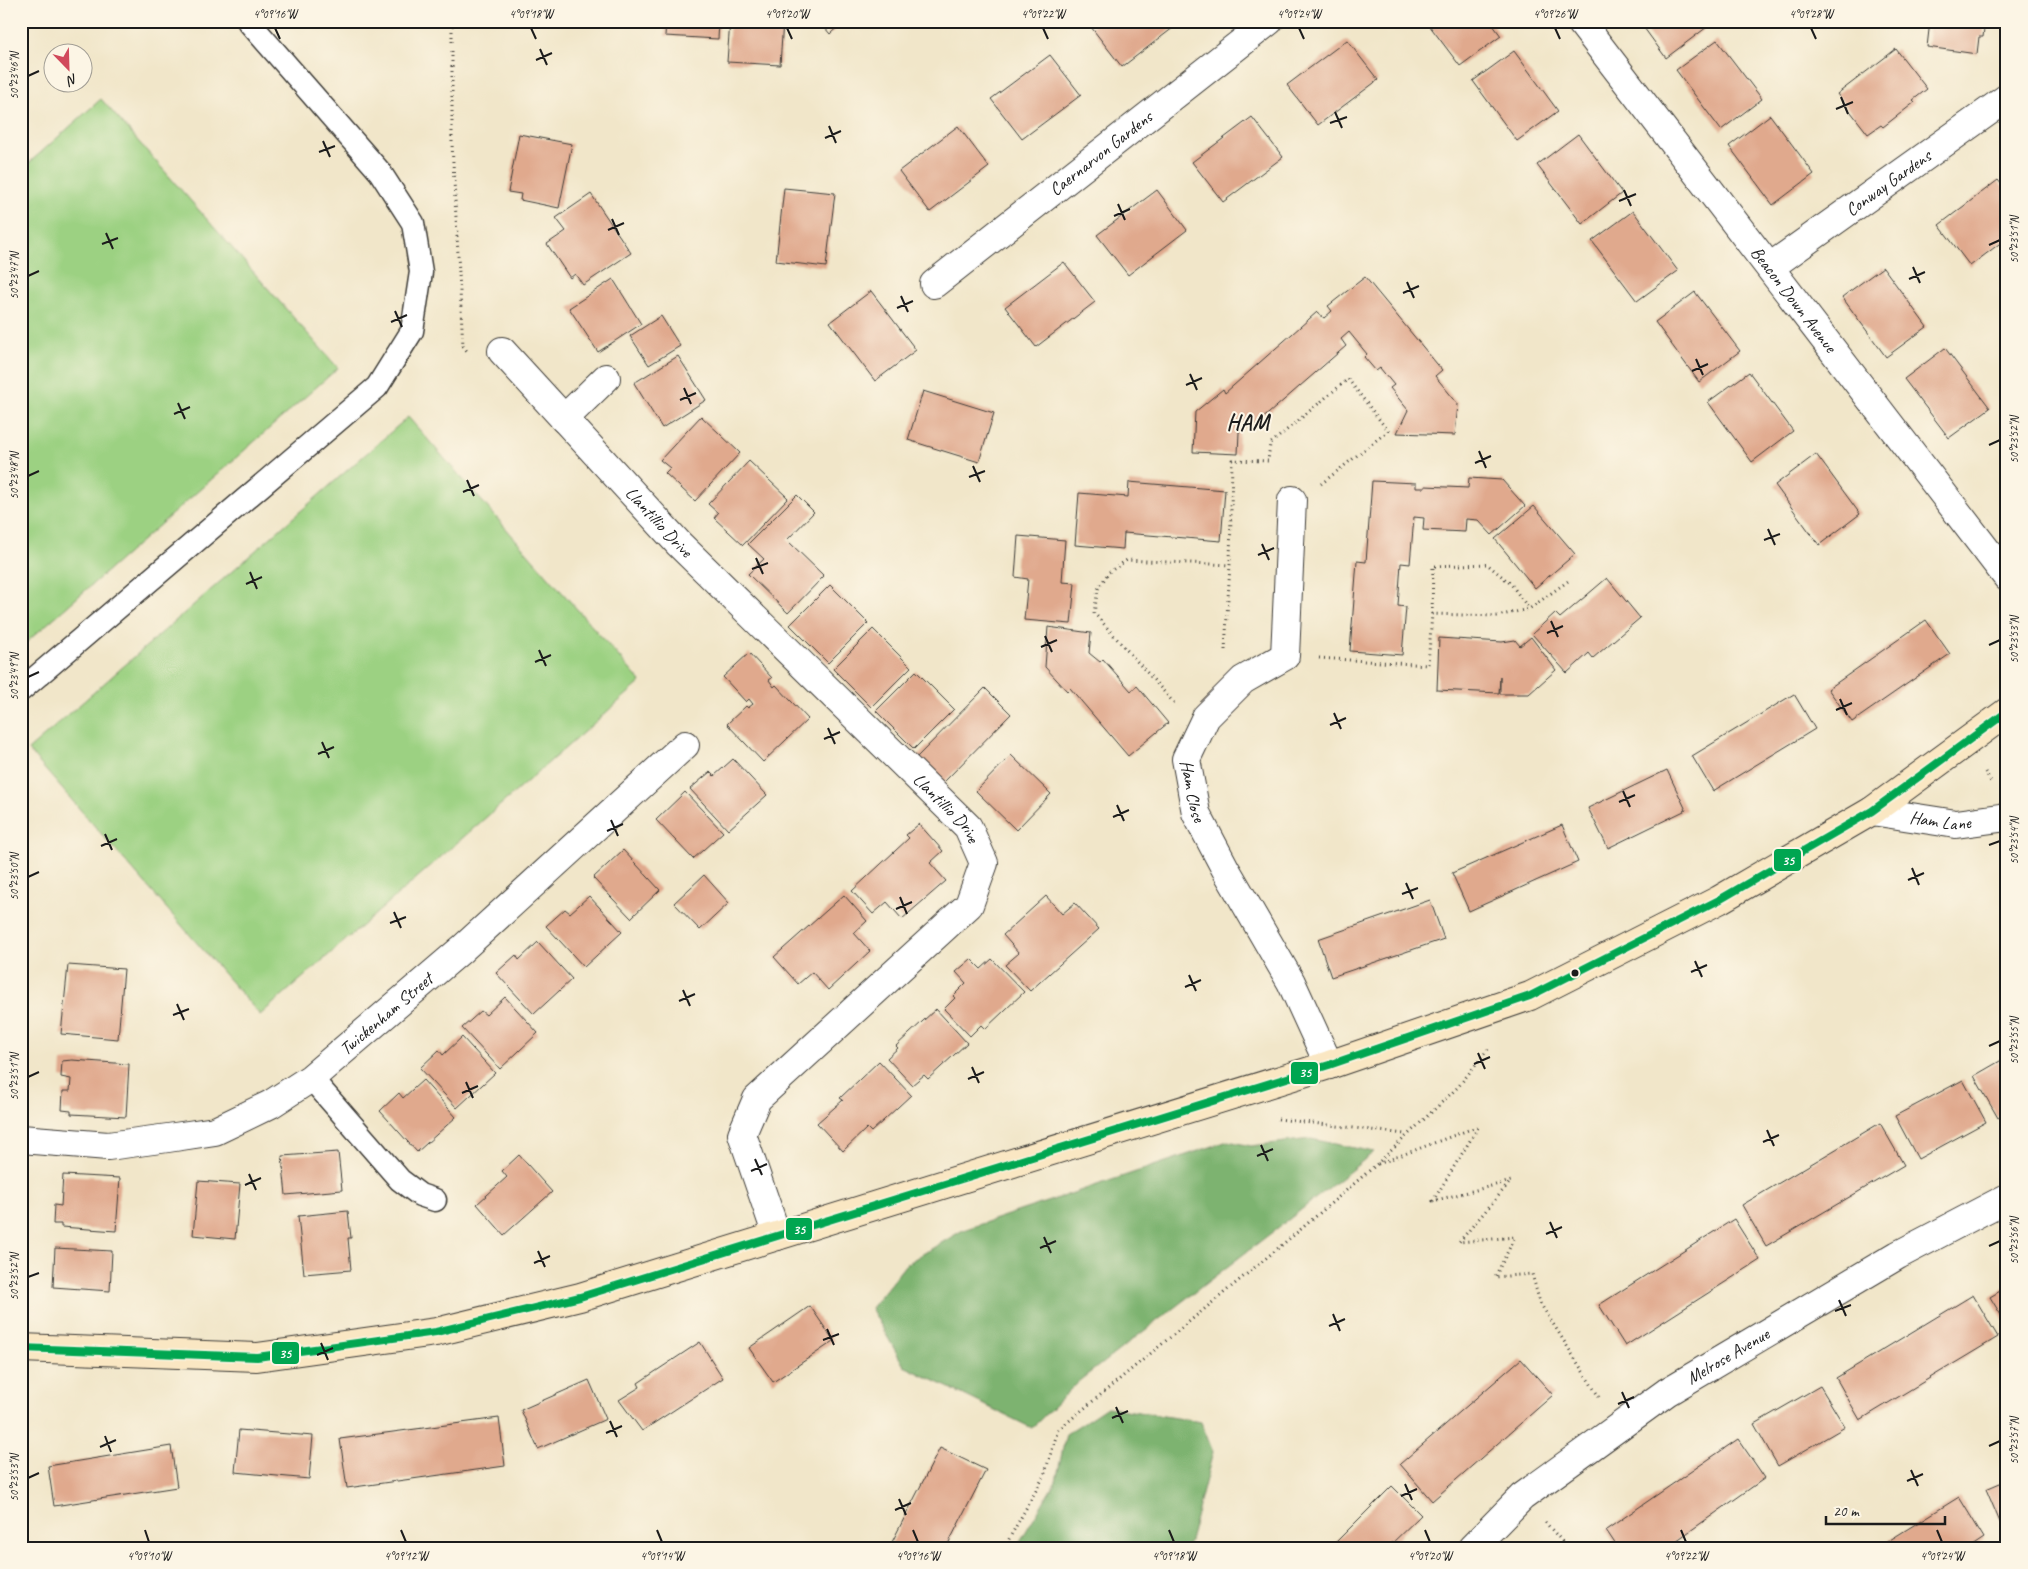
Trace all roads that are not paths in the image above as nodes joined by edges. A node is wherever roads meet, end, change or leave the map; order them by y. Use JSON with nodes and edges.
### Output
{"nodes":[{"id":1,"x":248,"y":21,"type":"edge"},
{"id":2,"x":1269,"y":21,"type":"edge"},
{"id":3,"x":1580,"y":21,"type":"edge"},
{"id":4,"x":2007,"y":98,"type":"edge"},
{"id":5,"x":1770,"y":267,"type":"junction"},
{"id":6,"x":934,"y":284,"type":"dead end"},
{"id":7,"x":502,"y":351,"type":"dead end"},
{"id":8,"x":606,"y":378,"type":"dead end"},
{"id":9,"x":564,"y":419,"type":"junction"},
{"id":10,"x":1292,"y":504,"type":"road end"},
{"id":11,"x":2007,"y":577,"type":"edge"},
{"id":12,"x":21,"y":690,"type":"edge"},
{"id":13,"x":2007,"y":712,"type":"edge"},
{"id":14,"x":686,"y":745,"type":"dead end"},
{"id":15,"x":1872,"y":811,"type":"junction"},
{"id":16,"x":2007,"y":817,"type":"edge"},
{"id":17,"x":1329,"y":1065,"type":"junction"},
{"id":18,"x":311,"y":1078,"type":"junction"},
{"id":19,"x":21,"y":1138,"type":"edge"},
{"id":20,"x":2007,"y":1198,"type":"edge"},
{"id":21,"x":435,"y":1200,"type":"dead end"},
{"id":22,"x":777,"y":1236,"type":"junction"},
{"id":23,"x":21,"y":1348,"type":"edge"},
{"id":24,"x":1472,"y":1548,"type":"edge"}],
"edges":[{"from":1,"to":12,"type":"lane"},
{"from":2,"to":6,"type":"street","name":"Caernarvon Gardens"},
{"from":3,"to":5,"type":"street","name":"Beacon Down Avenue"},
{"from":4,"to":5,"type":"street","name":"Conway Gardens"},
{"from":5,"to":11,"type":"street","name":"Beacon Down Avenue"},
{"from":7,"to":9,"type":"street","name":"Llantillio Drive"},
{"from":8,"to":9,"type":"street"},
{"from":9,"to":22,"type":"street","name":"Llantillio Drive"},
{"from":10,"to":17,"type":"street","name":"Ham Close"},
{"from":13,"to":15,"type":"street"},
{"from":14,"to":18,"type":"street","name":"Twickenham Street"},
{"from":15,"to":16,"type":"street","name":"Ham Lane"},
{"from":15,"to":17,"type":"street"},
{"from":17,"to":22,"type":"street"},
{"from":18,"to":19,"type":"street","name":"Twickenham Street"},
{"from":18,"to":21,"type":"lane"},
{"from":20,"to":24,"type":"street","name":"Melrose Avenue"},
{"from":22,"to":23,"type":"street"}]}
